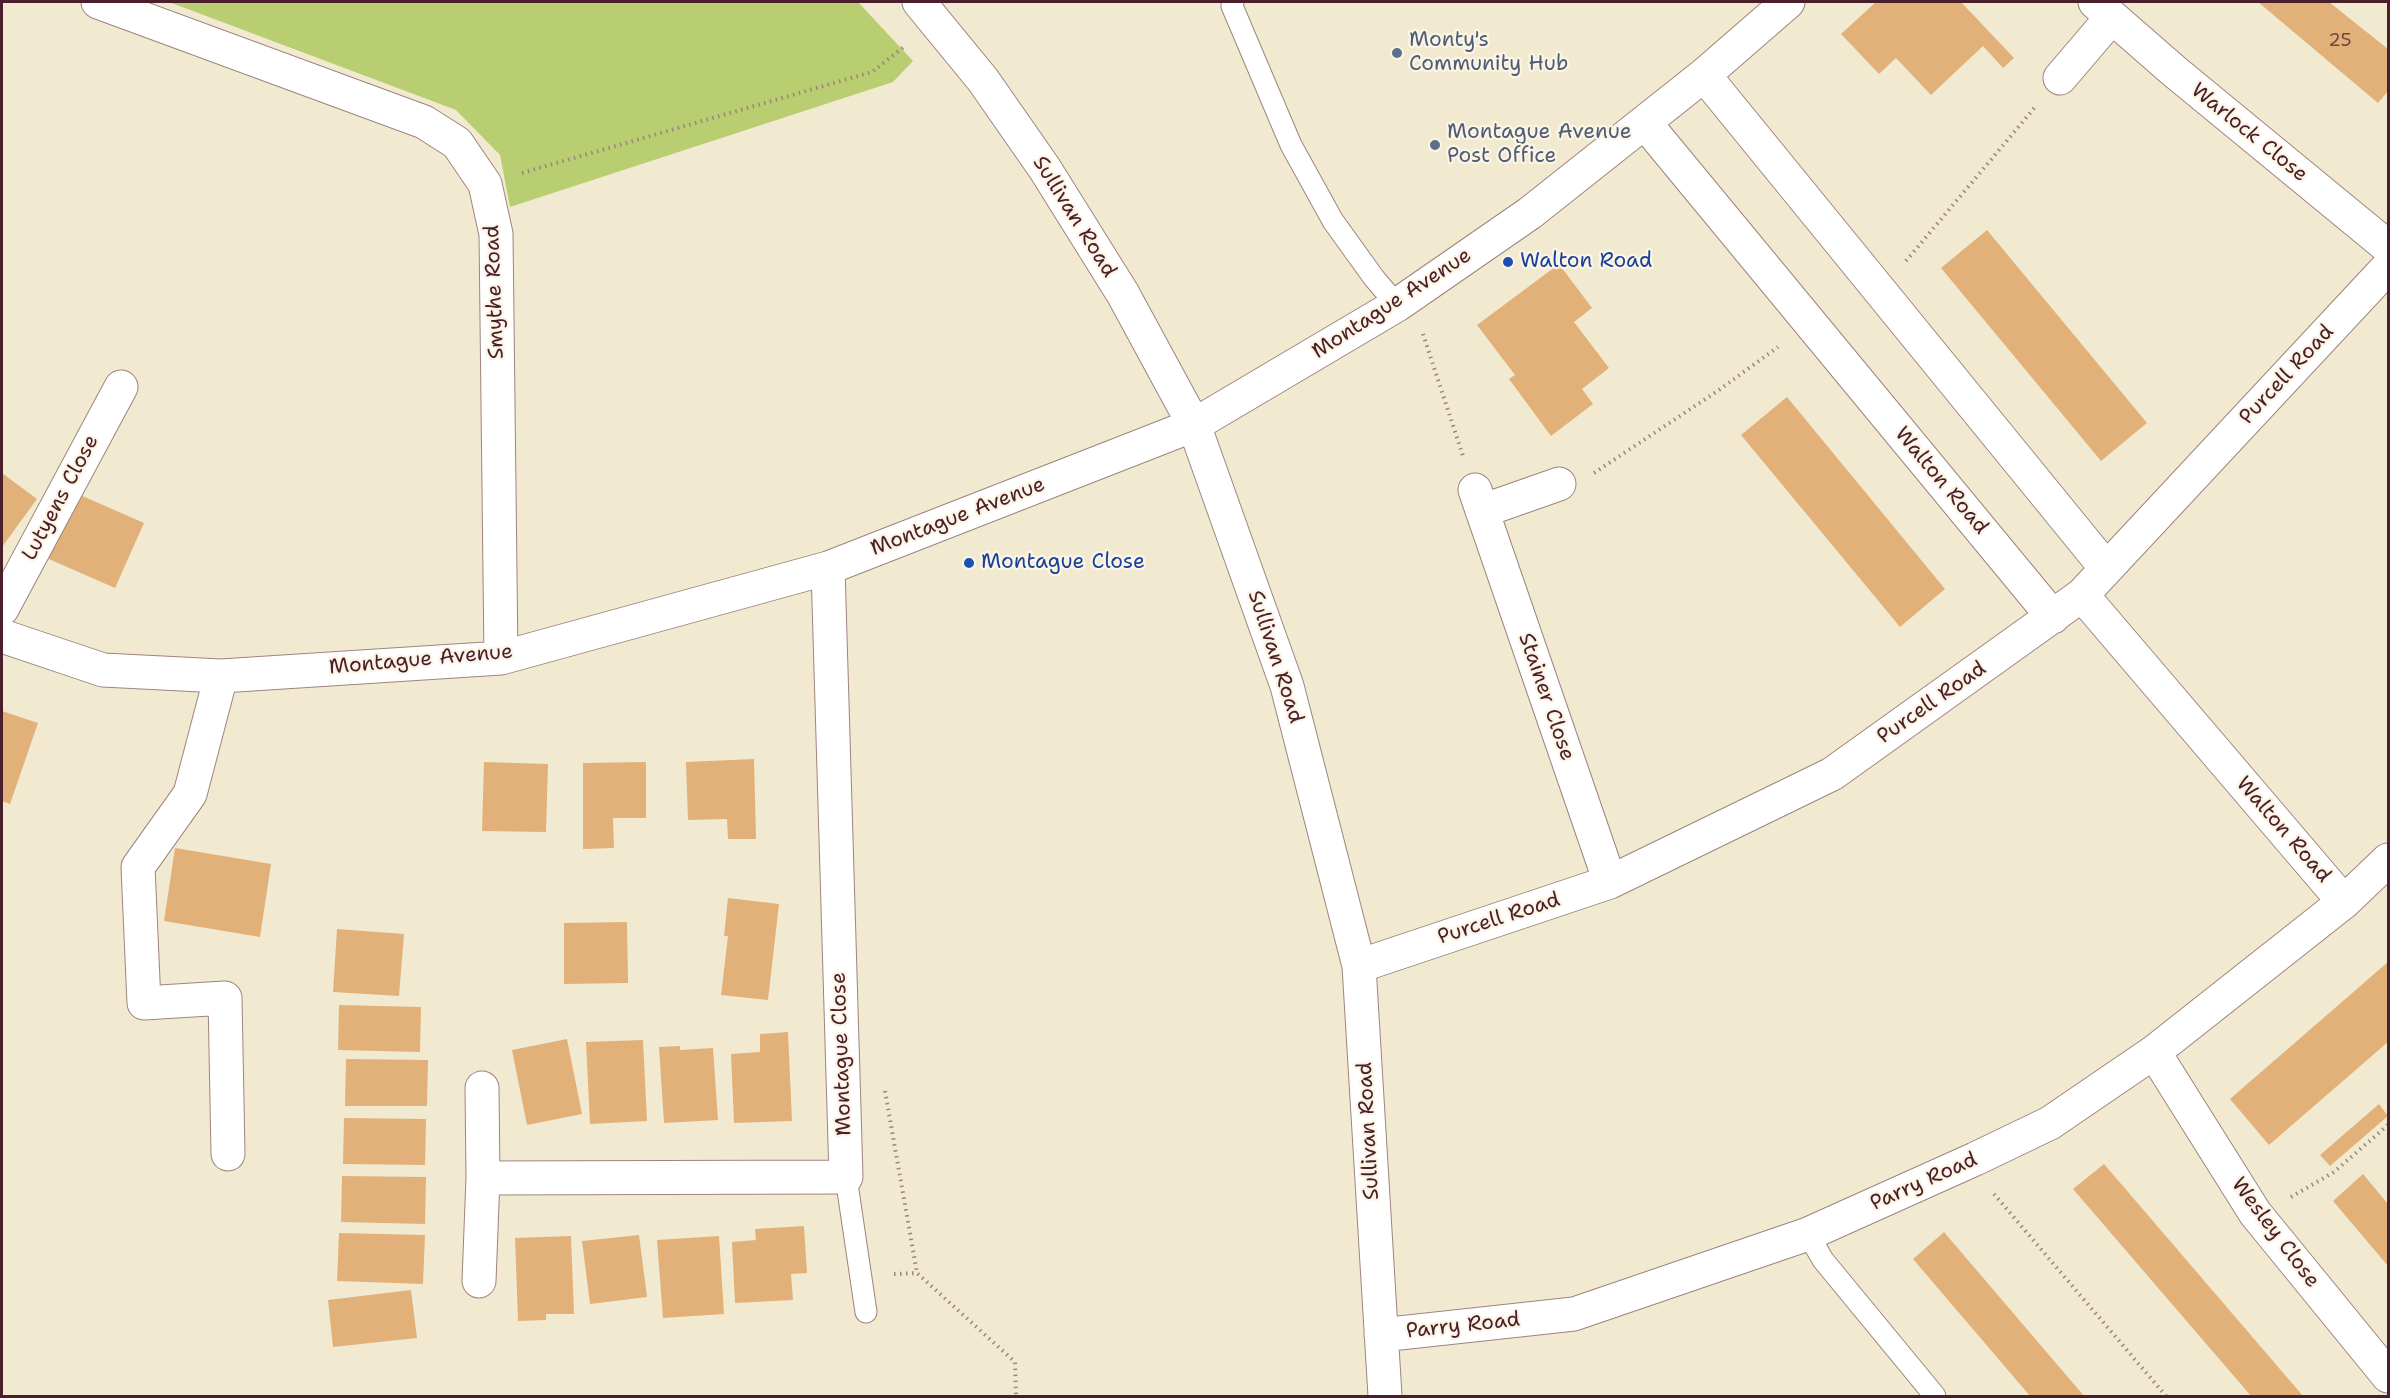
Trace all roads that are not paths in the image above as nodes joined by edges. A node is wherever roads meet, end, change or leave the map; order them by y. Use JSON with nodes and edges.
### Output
{"nodes":[{"id":1,"x":98,"y":2,"type":"edge"},
{"id":2,"x":1233,"y":2,"type":"edge"},
{"id":3,"x":1788,"y":2,"type":"edge"},
{"id":4,"x":2103,"y":9,"type":"edge"},
{"id":5,"x":928,"y":12,"type":"edge"},
{"id":6,"x":1704,"y":75,"type":"junction"},
{"id":7,"x":2060,"y":78,"type":"road end"},
{"id":8,"x":1645,"y":123,"type":"junction"},
{"id":9,"x":2388,"y":247,"type":"edge"},
{"id":10,"x":2388,"y":267,"type":"edge"},
{"id":11,"x":1404,"y":300,"type":"junction"},
{"id":12,"x":121,"y":387,"type":"dead end"},
{"id":13,"x":1194,"y":425,"type":"junction"},
{"id":14,"x":1559,"y":484,"type":"road end"},
{"id":15,"x":828,"y":568,"type":"junction"},
{"id":16,"x":2106,"y":568,"type":"junction"},
{"id":17,"x":2082,"y":595,"type":"junction"},
{"id":18,"x":2,"y":609,"type":"edge"},
{"id":19,"x":2053,"y":617,"type":"junction"},
{"id":20,"x":2,"y":636,"type":"edge"},
{"id":21,"x":501,"y":657,"type":"junction"},
{"id":22,"x":221,"y":676,"type":"junction"},
{"id":23,"x":2388,"y":860,"type":"edge"},
{"id":24,"x":1610,"y":882,"type":"junction"},
{"id":25,"x":2344,"y":902,"type":"junction"},
{"id":26,"x":1359,"y":966,"type":"junction"},
{"id":27,"x":2154,"y":1052,"type":"junction"},
{"id":28,"x":482,"y":1088,"type":"dead end"},
{"id":29,"x":228,"y":1154,"type":"dead end"},
{"id":30,"x":846,"y":1177,"type":"junction"},
{"id":31,"x":483,"y":1178,"type":"junction"},
{"id":32,"x":1808,"y":1234,"type":"junction"},
{"id":33,"x":479,"y":1281,"type":"dead end"},
{"id":34,"x":866,"y":1312,"type":"dead end"},
{"id":35,"x":1381,"y":1335,"type":"junction"},
{"id":36,"x":2388,"y":1376,"type":"edge"},
{"id":37,"x":1385,"y":1396,"type":"edge"},
{"id":38,"x":1935,"y":1396,"type":"edge"}],
"edges":[{"from":1,"to":21,"type":"street","name":"Smythe Road"},
{"from":2,"to":11,"type":"lane"},
{"from":3,"to":6,"type":"street","name":"Montague Avenue"},
{"from":4,"to":7,"type":"street","name":"Warlock Close"},
{"from":4,"to":9,"type":"street","name":"Warlock Close"},
{"from":5,"to":13,"type":"street","name":"Sullivan Road"},
{"from":6,"to":8,"type":"street","name":"Montague Avenue"},
{"from":6,"to":16,"type":"street"},
{"from":8,"to":11,"type":"street","name":"Montague Avenue"},
{"from":8,"to":19,"type":"street","name":"Walton Road"},
{"from":10,"to":16,"type":"street","name":"Purcell Road"},
{"from":11,"to":13,"type":"street","name":"Montague Avenue"},
{"from":12,"to":18,"type":"street","name":"Lutyens Close"},
{"from":13,"to":15,"type":"street","name":"Montague Avenue"},
{"from":13,"to":26,"type":"street","name":"Sullivan Road"},
{"from":14,"to":24,"type":"street","name":"Stainer Close"},
{"from":15,"to":21,"type":"street","name":"Montague Avenue"},
{"from":15,"to":30,"type":"street","name":"Montague Close"},
{"from":16,"to":17,"type":"street","name":"Purcell Road"},
{"from":17,"to":19,"type":"street","name":"Purcell Road"},
{"from":17,"to":25,"type":"street","name":"Walton Road"},
{"from":19,"to":24,"type":"street","name":"Purcell Road"},
{"from":20,"to":22,"type":"street","name":"Montague Avenue"},
{"from":21,"to":22,"type":"street","name":"Montague Avenue"},
{"from":22,"to":29,"type":"street"},
{"from":23,"to":25,"type":"street","name":"Parry Road"},
{"from":24,"to":26,"type":"street","name":"Purcell Road"},
{"from":25,"to":27,"type":"street","name":"Parry Road"},
{"from":26,"to":35,"type":"street","name":"Sullivan Road"},
{"from":27,"to":32,"type":"street","name":"Parry Road"},
{"from":27,"to":36,"type":"street","name":"Wesley Close"},
{"from":28,"to":31,"type":"street"},
{"from":30,"to":31,"type":"street"},
{"from":30,"to":34,"type":"lane"},
{"from":31,"to":33,"type":"street"},
{"from":32,"to":35,"type":"street","name":"Parry Road"},
{"from":32,"to":38,"type":"lane"},
{"from":35,"to":37,"type":"street","name":"Sullivan Road"}]}
